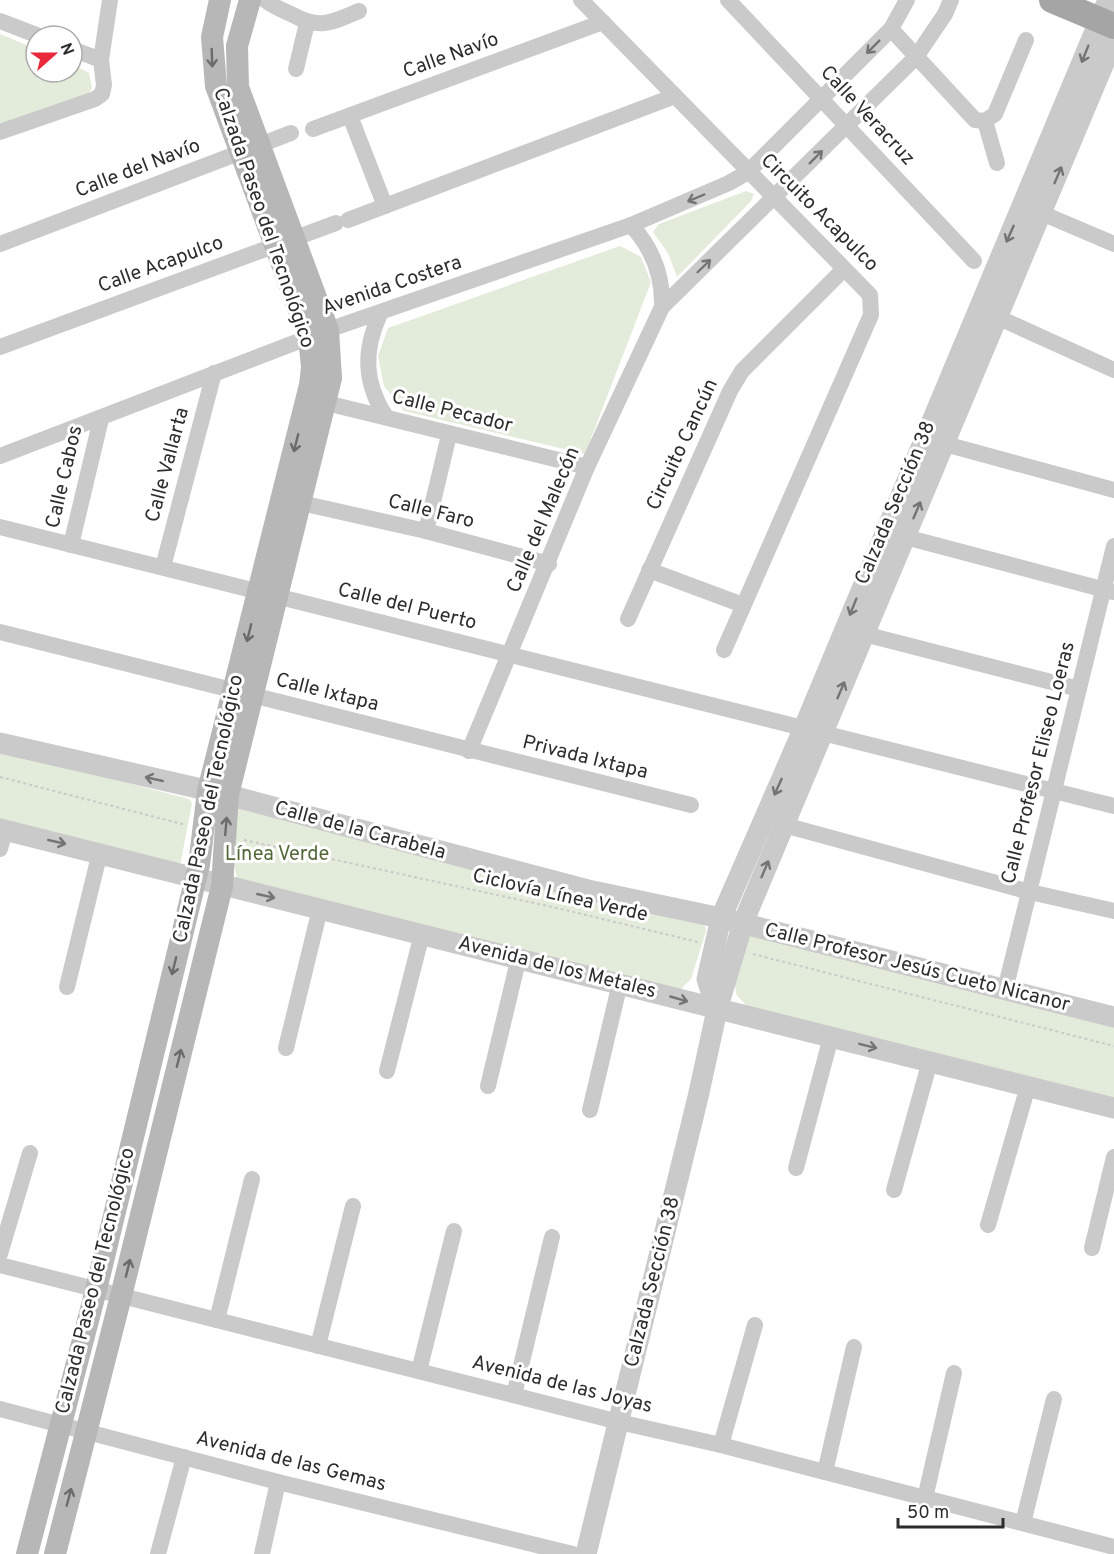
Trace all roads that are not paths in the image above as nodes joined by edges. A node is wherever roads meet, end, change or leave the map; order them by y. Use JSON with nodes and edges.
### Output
{"nodes":[{"id":1,"x":110,"y":0,"type":"edge"},
{"id":2,"x":220,"y":0,"type":"edge"},
{"id":3,"x":250,"y":0,"type":"edge"},
{"id":4,"x":265,"y":0,"type":"edge"},
{"id":5,"x":581,"y":0,"type":"edge"},
{"id":6,"x":728,"y":0,"type":"edge"},
{"id":7,"x":907,"y":0,"type":"edge"},
{"id":8,"x":951,"y":0,"type":"edge"},
{"id":9,"x":1052,"y":0,"type":"edge"},
{"id":10,"x":359,"y":11,"type":"dead end"},
{"id":11,"x":0,"y":21,"type":"edge"},
{"id":12,"x":1109,"y":21,"type":"edge"},
{"id":13,"x":603,"y":22,"type":"junction"},
{"id":14,"x":308,"y":23,"type":"junction"},
{"id":15,"x":891,"y":29,"type":"junction"},
{"id":16,"x":24,"y":30,"type":"edge"},
{"id":17,"x":1026,"y":40,"type":"dead end"},
{"id":18,"x":84,"y":54,"type":"edge"},
{"id":19,"x":916,"y":57,"type":"junction"},
{"id":20,"x":101,"y":60,"type":"junction"},
{"id":21,"x":296,"y":69,"type":"dead end"},
{"id":22,"x":675,"y":96,"type":"junction"},
{"id":23,"x":821,"y":99,"type":"junction"},
{"id":24,"x":350,"y":116,"type":"junction"},
{"id":25,"x":985,"y":121,"type":"junction"},
{"id":26,"x":847,"y":126,"type":"junction"},
{"id":27,"x":313,"y":129,"type":"dead end"},
{"id":28,"x":0,"y":132,"type":"edge"},
{"id":29,"x":291,"y":133,"type":"dead end"},
{"id":30,"x":249,"y":149,"type":"junction"},
{"id":31,"x":997,"y":163,"type":"dead end"},
{"id":32,"x":748,"y":172,"type":"junction"},
{"id":33,"x":775,"y":199,"type":"junction"},
{"id":34,"x":385,"y":206,"type":"junction"},
{"id":35,"x":1032,"y":209,"type":"junction"},
{"id":36,"x":632,"y":225,"type":"junction"},
{"id":37,"x":285,"y":242,"type":"junction"},
{"id":38,"x":0,"y":244,"type":"edge"},
{"id":39,"x":1114,"y":244,"type":"edge"},
{"id":40,"x":974,"y":261,"type":"dead end"},
{"id":41,"x":844,"y":270,"type":"junction"},
{"id":42,"x":662,"y":307,"type":"junction"},
{"id":43,"x":978,"y":308,"type":"junction"},
{"id":44,"x":380,"y":314,"type":"junction"},
{"id":45,"x":997,"y":317,"type":"junction"},
{"id":46,"x":318,"y":334,"type":"junction"},
{"id":47,"x":0,"y":347,"type":"edge"},
{"id":48,"x":1114,"y":370,"type":"edge"},
{"id":49,"x":214,"y":373,"type":"junction"},
{"id":50,"x":317,"y":401,"type":"junction"},
{"id":51,"x":386,"y":417,"type":"junction"},
{"id":52,"x":101,"y":419,"type":"junction"},
{"id":53,"x":449,"y":435,"type":"junction"},
{"id":54,"x":945,"y":444,"type":"junction"},
{"id":55,"x":0,"y":456,"type":"edge"},
{"id":56,"x":587,"y":467,"type":"junction"},
{"id":57,"x":1114,"y":490,"type":"edge"},
{"id":58,"x":301,"y":503,"type":"junction"},
{"id":59,"x":0,"y":527,"type":"edge"},
{"id":60,"x":426,"y":531,"type":"junction"},
{"id":61,"x":895,"y":535,"type":"junction"},
{"id":62,"x":71,"y":545,"type":"junction"},
{"id":63,"x":1114,"y":546,"type":"edge"},
{"id":64,"x":549,"y":564,"type":"junction"},
{"id":65,"x":163,"y":567,"type":"junction"},
{"id":66,"x":649,"y":570,"type":"junction"},
{"id":67,"x":1109,"y":591,"type":"edge"},
{"id":68,"x":268,"y":594,"type":"junction"},
{"id":69,"x":743,"y":605,"type":"junction"},
{"id":70,"x":628,"y":618,"type":"dead end"},
{"id":71,"x":0,"y":632,"type":"edge"},
{"id":72,"x":864,"y":634,"type":"junction"},
{"id":73,"x":724,"y":650,"type":"dead end"},
{"id":74,"x":510,"y":654,"type":"junction"},
{"id":75,"x":1079,"y":689,"type":"junction"},
{"id":76,"x":243,"y":693,"type":"junction"},
{"id":77,"x":812,"y":732,"type":"junction"},
{"id":78,"x":0,"y":743,"type":"edge"},
{"id":79,"x":469,"y":751,"type":"junction"},
{"id":80,"x":1054,"y":791,"type":"junction"},
{"id":81,"x":218,"y":793,"type":"junction"},
{"id":82,"x":691,"y":805,"type":"dead end"},
{"id":83,"x":1114,"y":806,"type":"edge"},
{"id":84,"x":784,"y":825,"type":"junction"},
{"id":85,"x":214,"y":832,"type":"junction"},
{"id":86,"x":2,"y":836,"type":"edge"},
{"id":87,"x":100,"y":852,"type":"junction"},
{"id":88,"x":196,"y":876,"type":"junction"},
{"id":89,"x":222,"y":886,"type":"junction"},
{"id":90,"x":1030,"y":892,"type":"junction"},
{"id":91,"x":320,"y":909,"type":"junction"},
{"id":92,"x":1114,"y":911,"type":"edge"},
{"id":93,"x":721,"y":918,"type":"junction"},
{"id":94,"x":743,"y":923,"type":"junction"},
{"id":95,"x":422,"y":934,"type":"junction"},
{"id":96,"x":519,"y":957,"type":"junction"},
{"id":97,"x":620,"y":983,"type":"junction"},
{"id":98,"x":67,"y":987,"type":"dead end"},
{"id":99,"x":1005,"y":990,"type":"junction"},
{"id":100,"x":717,"y":1010,"type":"junction"},
{"id":101,"x":1114,"y":1017,"type":"edge"},
{"id":102,"x":831,"y":1037,"type":"junction"},
{"id":103,"x":286,"y":1048,"type":"dead end"},
{"id":104,"x":930,"y":1061,"type":"junction"},
{"id":105,"x":387,"y":1071,"type":"dead end"},
{"id":106,"x":145,"y":1085,"type":"junction"},
{"id":107,"x":489,"y":1086,"type":"dead end"},
{"id":108,"x":1028,"y":1086,"type":"junction"},
{"id":109,"x":171,"y":1092,"type":"junction"},
{"id":110,"x":1114,"y":1108,"type":"edge"},
{"id":111,"x":590,"y":1110,"type":"dead end"},
{"id":112,"x":30,"y":1153,"type":"dead end"},
{"id":113,"x":1114,"y":1157,"type":"edge"},
{"id":114,"x":796,"y":1168,"type":"dead end"},
{"id":115,"x":252,"y":1179,"type":"dead end"},
{"id":116,"x":894,"y":1190,"type":"dead end"},
{"id":117,"x":353,"y":1206,"type":"dead end"},
{"id":118,"x":988,"y":1225,"type":"dead end"},
{"id":119,"x":454,"y":1231,"type":"dead end"},
{"id":120,"x":552,"y":1237,"type":"dead end"},
{"id":121,"x":1092,"y":1248,"type":"dead end"},
{"id":122,"x":0,"y":1254,"type":"edge"},
{"id":123,"x":0,"y":1265,"type":"edge"},
{"id":124,"x":96,"y":1290,"type":"junction"},
{"id":125,"x":121,"y":1296,"type":"junction"},
{"id":126,"x":217,"y":1320,"type":"junction"},
{"id":127,"x":755,"y":1325,"type":"dead end"},
{"id":128,"x":318,"y":1346,"type":"junction"},
{"id":129,"x":854,"y":1347,"type":"dead end"},
{"id":130,"x":419,"y":1371,"type":"junction"},
{"id":131,"x":954,"y":1373,"type":"dead end"},
{"id":132,"x":514,"y":1395,"type":"junction"},
{"id":133,"x":1053,"y":1399,"type":"dead end"},
{"id":134,"x":0,"y":1409,"type":"edge"},
{"id":135,"x":620,"y":1422,"type":"junction"},
{"id":136,"x":60,"y":1424,"type":"junction"},
{"id":137,"x":87,"y":1431,"type":"junction"},
{"id":138,"x":722,"y":1445,"type":"junction"},
{"id":139,"x":184,"y":1457,"type":"junction"},
{"id":140,"x":825,"y":1472,"type":"junction"},
{"id":141,"x":278,"y":1482,"type":"junction"},
{"id":142,"x":925,"y":1498,"type":"junction"},
{"id":143,"x":1023,"y":1523,"type":"junction"},
{"id":144,"x":1114,"y":1550,"type":"edge"},
{"id":145,"x":27,"y":1554,"type":"edge"},
{"id":146,"x":55,"y":1554,"type":"edge"},
{"id":147,"x":158,"y":1554,"type":"edge"},
{"id":148,"x":261,"y":1554,"type":"edge"},
{"id":149,"x":573,"y":1554,"type":"edge"},
{"id":150,"x":586,"y":1554,"type":"edge"}],
"edges":[{"from":1,"to":20,"type":"street"},
{"from":2,"to":30,"type":"main road","name":"Calzada Paseo del Tecnológico","one_way":true},
{"from":3,"to":30,"type":"main road","name":"Calzada Paseo del Tecnológico"},
{"from":4,"to":14,"type":"street"},
{"from":5,"to":13,"type":"street","name":"Circuito Acapulco"},
{"from":6,"to":23,"type":"street","name":"Calle Veracruz"},
{"from":7,"to":15,"type":"street","name":"Avenida Costera"},
{"from":8,"to":19,"type":"street"},
{"from":9,"to":12,"type":"main road"},
{"from":10,"to":14,"type":"street"},
{"from":11,"to":16,"type":"street"},
{"from":12,"to":35,"type":"street","name":"Calzada Sección 38"},
{"from":13,"to":22,"type":"street","name":"Circuito Acapulco"},
{"from":13,"to":24,"type":"street","name":"Calle Navío"},
{"from":14,"to":21,"type":"street"},
{"from":15,"to":19,"type":"street"},
{"from":15,"to":23,"type":"street","name":"Avenida Costera","one_way":true},
{"from":17,"to":25,"type":"street"},
{"from":18,"to":20,"type":"street"},
{"from":19,"to":25,"type":"street"},
{"from":19,"to":26,"type":"street"},
{"from":20,"to":28,"type":"street"},
{"from":22,"to":32,"type":"street","name":"Circuito Acapulco"},
{"from":22,"to":34,"type":"street","name":"Calle Acapulco"},
{"from":23,"to":26,"type":"street","name":"Calle Veracruz"},
{"from":23,"to":32,"type":"street","name":"Avenida Costera"},
{"from":24,"to":27,"type":"street","name":"Calle Navío"},
{"from":24,"to":34,"type":"street"},
{"from":25,"to":31,"type":"street"},
{"from":33,"to":26,"type":"street","one_way":true},
{"from":26,"to":40,"type":"street","name":"Calle Veracruz"},
{"from":29,"to":30,"type":"street","name":"Calle del Navío"},
{"from":30,"to":37,"type":"main road","name":"Calzada Paseo del Tecnológico"},
{"from":30,"to":38,"type":"street","name":"Calle del Navío"},
{"from":32,"to":33,"type":"street","name":"Circuito Acapulco"},
{"from":32,"to":36,"type":"street","name":"Avenida Costera","one_way":true},
{"from":33,"to":41,"type":"street","name":"Circuito Acapulco"},
{"from":42,"to":33,"type":"street","one_way":true},
{"from":34,"to":37,"type":"street","name":"Calle Acapulco"},
{"from":35,"to":39,"type":"street"},
{"from":35,"to":43,"type":"street","name":"Calzada Sección 38","one_way":true},
{"from":35,"to":45,"type":"street","name":"Calzada Sección 38"},
{"from":36,"to":42,"type":"street"},
{"from":36,"to":44,"type":"street","name":"Avenida Costera"},
{"from":37,"to":46,"type":"main road","name":"Calzada Paseo del Tecnológico"},
{"from":37,"to":47,"type":"street","name":"Calle Acapulco"},
{"from":41,"to":66,"type":"street","name":"Circuito Cancún"},
{"from":41,"to":69,"type":"street","name":"Circuito Acapulco"},
{"from":42,"to":56,"type":"street","name":"Calle del Malecón"},
{"from":43,"to":45,"type":"street"},
{"from":43,"to":61,"type":"street","name":"Calzada Sección 38"},
{"from":44,"to":46,"type":"street","name":"Avenida Costera"},
{"from":44,"to":51,"type":"street"},
{"from":45,"to":48,"type":"street"},
{"from":45,"to":54,"type":"street","name":"Calzada Sección 38"},
{"from":46,"to":49,"type":"street","name":"Avenida Costera"},
{"from":46,"to":50,"type":"main road","name":"Calzada Paseo del Tecnológico"},
{"from":49,"to":52,"type":"street","name":"Avenida Costera"},
{"from":49,"to":65,"type":"street","name":"Calle Vallarta"},
{"from":50,"to":51,"type":"street","name":"Calle Pecador"},
{"from":50,"to":58,"type":"main road","name":"Calzada Paseo del Tecnológico"},
{"from":50,"to":68,"type":"main road","name":"Calzada Paseo del Tecnológico","one_way":true},
{"from":51,"to":53,"type":"street","name":"Calle Pecador"},
{"from":52,"to":55,"type":"street","name":"Avenida Costera"},
{"from":52,"to":62,"type":"street","name":"Calle Cabos"},
{"from":53,"to":56,"type":"street","name":"Calle Pecador"},
{"from":53,"to":60,"type":"street"},
{"from":54,"to":57,"type":"street"},
{"from":61,"to":54,"type":"street","name":"Calzada Sección 38","one_way":true},
{"from":56,"to":64,"type":"street","name":"Calle del Malecón"},
{"from":58,"to":60,"type":"street","name":"Calle Faro"},
{"from":58,"to":68,"type":"main road","name":"Calzada Paseo del Tecnológico"},
{"from":59,"to":62,"type":"street","name":"Calle del Puerto"},
{"from":60,"to":64,"type":"street","name":"Calle Faro"},
{"from":61,"to":67,"type":"street"},
{"from":61,"to":72,"type":"street","name":"Calzada Sección 38"},
{"from":61,"to":77,"type":"street","name":"Calzada Sección 38","one_way":true},
{"from":62,"to":65,"type":"street","name":"Calle del Puerto"},
{"from":63,"to":67,"type":"street","name":"Calle Profesor Eliseo Loeras"},
{"from":64,"to":74,"type":"street","name":"Calle del Malecón"},
{"from":65,"to":68,"type":"street","name":"Calle del Puerto"},
{"from":66,"to":69,"type":"street"},
{"from":66,"to":70,"type":"street","name":"Circuito Cancún"},
{"from":67,"to":75,"type":"street","name":"Calle Profesor Eliseo Loeras"},
{"from":68,"to":74,"type":"street","name":"Calle del Puerto"},
{"from":68,"to":76,"type":"main road","name":"Calzada Paseo del Tecnológico"},
{"from":69,"to":73,"type":"street"},
{"from":71,"to":76,"type":"street","name":"Calle Ixtapa"},
{"from":72,"to":75,"type":"street"},
{"from":77,"to":72,"type":"street","name":"Calzada Sección 38","one_way":true},
{"from":74,"to":77,"type":"street","name":"Calle del Puerto"},
{"from":74,"to":79,"type":"street","name":"Calle del Malecón"},
{"from":75,"to":80,"type":"street","name":"Calle Profesor Eliseo Loeras"},
{"from":76,"to":79,"type":"street","name":"Calle Ixtapa"},
{"from":76,"to":81,"type":"main road","name":"Calzada Paseo del Tecnológico"},
{"from":77,"to":80,"type":"street","name":"Calle del Puerto"},
{"from":77,"to":84,"type":"street","name":"Calzada Sección 38"},
{"from":77,"to":93,"type":"street","name":"Calzada Sección 38","one_way":true},
{"from":81,"to":78,"type":"street","name":"Calle de la Carabela","one_way":true},
{"from":79,"to":82,"type":"street","name":"Privada Ixtapa"},
{"from":80,"to":83,"type":"street","name":"Calle del Puerto"},
{"from":80,"to":90,"type":"street","name":"Calle Profesor Eliseo Loeras"},
{"from":81,"to":85,"type":"main road","name":"Calzada Paseo del Tecnológico"},
{"from":81,"to":93,"type":"street","name":"Calle de la Carabela"},
{"from":84,"to":90,"type":"street"},
{"from":94,"to":84,"type":"street","name":"Calzada Sección 38","one_way":true},
{"from":85,"to":88,"type":"main road","name":"Calzada Paseo del Tecnológico"},
{"from":89,"to":85,"type":"main road","name":"Calzada Paseo del Tecnológico","one_way":true},
{"from":86,"to":87,"type":"street","name":"Avenida de los Metales","one_way":true},
{"from":87,"to":88,"type":"street","name":"Avenida de los Metales"},
{"from":87,"to":98,"type":"street"},
{"from":88,"to":89,"type":"street","name":"Avenida de los Metales"},
{"from":88,"to":106,"type":"main road","name":"Calzada Paseo del Tecnológico","one_way":true},
{"from":89,"to":91,"type":"street","name":"Avenida de los Metales","one_way":true},
{"from":109,"to":89,"type":"main road","name":"Calzada Paseo del Tecnológico","one_way":true},
{"from":90,"to":92,"type":"street"},
{"from":90,"to":99,"type":"street","name":"Calle Profesor Eliseo Loeras"},
{"from":91,"to":95,"type":"street","name":"Avenida de los Metales"},
{"from":91,"to":103,"type":"street"},
{"from":93,"to":94,"type":"street","name":"Calle Profesor Jesús Cueto Nicanor"},
{"from":93,"to":100,"type":"street","name":"Calzada Sección 38"},
{"from":94,"to":99,"type":"street","name":"Calle Profesor Jesús Cueto Nicanor"},
{"from":94,"to":100,"type":"street","name":"Calzada Sección 38"},
{"from":95,"to":96,"type":"street","name":"Avenida de los Metales"},
{"from":95,"to":105,"type":"street"},
{"from":96,"to":97,"type":"street","name":"Avenida de los Metales"},
{"from":96,"to":107,"type":"street"},
{"from":97,"to":100,"type":"street","name":"Avenida de los Metales","one_way":true},
{"from":97,"to":111,"type":"street"},
{"from":99,"to":101,"type":"street","name":"Calle Profesor Jesús Cueto Nicanor"},
{"from":100,"to":102,"type":"street","name":"Avenida de los Metales"},
{"from":100,"to":135,"type":"street","name":"Calzada Sección 38"},
{"from":102,"to":104,"type":"street","name":"Avenida de los Metales","one_way":true},
{"from":102,"to":114,"type":"street"},
{"from":104,"to":108,"type":"street","name":"Avenida de los Metales"},
{"from":104,"to":116,"type":"street"},
{"from":106,"to":109,"type":"main road"},
{"from":106,"to":124,"type":"main road","name":"Calzada Paseo del Tecnológico"},
{"from":108,"to":110,"type":"street","name":"Avenida de los Metales"},
{"from":108,"to":118,"type":"street"},
{"from":125,"to":109,"type":"main road","name":"Calzada Paseo del Tecnológico","one_way":true},
{"from":112,"to":122,"type":"street"},
{"from":113,"to":121,"type":"street"},
{"from":115,"to":126,"type":"street"},
{"from":117,"to":128,"type":"street"},
{"from":119,"to":130,"type":"street"},
{"from":120,"to":132,"type":"street"},
{"from":123,"to":124,"type":"street","name":"Avenida de las Joyas"},
{"from":124,"to":125,"type":"street","name":"Avenida de las Joyas"},
{"from":124,"to":136,"type":"main road","name":"Calzada Paseo del Tecnológico"},
{"from":125,"to":126,"type":"street","name":"Avenida de las Joyas"},
{"from":125,"to":137,"type":"main road","name":"Calzada Paseo del Tecnológico"},
{"from":126,"to":128,"type":"street","name":"Avenida de las Joyas"},
{"from":127,"to":138,"type":"street"},
{"from":128,"to":130,"type":"street","name":"Avenida de las Joyas"},
{"from":129,"to":140,"type":"street"},
{"from":130,"to":132,"type":"street","name":"Avenida de las Joyas"},
{"from":131,"to":142,"type":"street"},
{"from":132,"to":135,"type":"street","name":"Avenida de las Joyas"},
{"from":133,"to":143,"type":"street"},
{"from":134,"to":136,"type":"street","name":"Avenida de las Gemas"},
{"from":135,"to":138,"type":"street","name":"Avenida de las Joyas"},
{"from":135,"to":150,"type":"street","name":"Calzada Sección 38"},
{"from":136,"to":137,"type":"street","name":"Avenida de las Gemas"},
{"from":136,"to":145,"type":"main road","name":"Calzada Paseo del Tecnológico"},
{"from":137,"to":139,"type":"street","name":"Avenida de las Gemas"},
{"from":146,"to":137,"type":"main road","name":"Calzada Paseo del Tecnológico","one_way":true},
{"from":138,"to":140,"type":"street","name":"Avenida de las Joyas"},
{"from":139,"to":141,"type":"street","name":"Avenida de las Gemas"},
{"from":139,"to":147,"type":"street"},
{"from":140,"to":142,"type":"street","name":"Avenida de las Joyas"},
{"from":141,"to":148,"type":"street"},
{"from":141,"to":149,"type":"street","name":"Avenida de las Gemas"},
{"from":142,"to":143,"type":"street","name":"Avenida de las Joyas"},
{"from":143,"to":144,"type":"street","name":"Avenida de las Joyas"}]}
